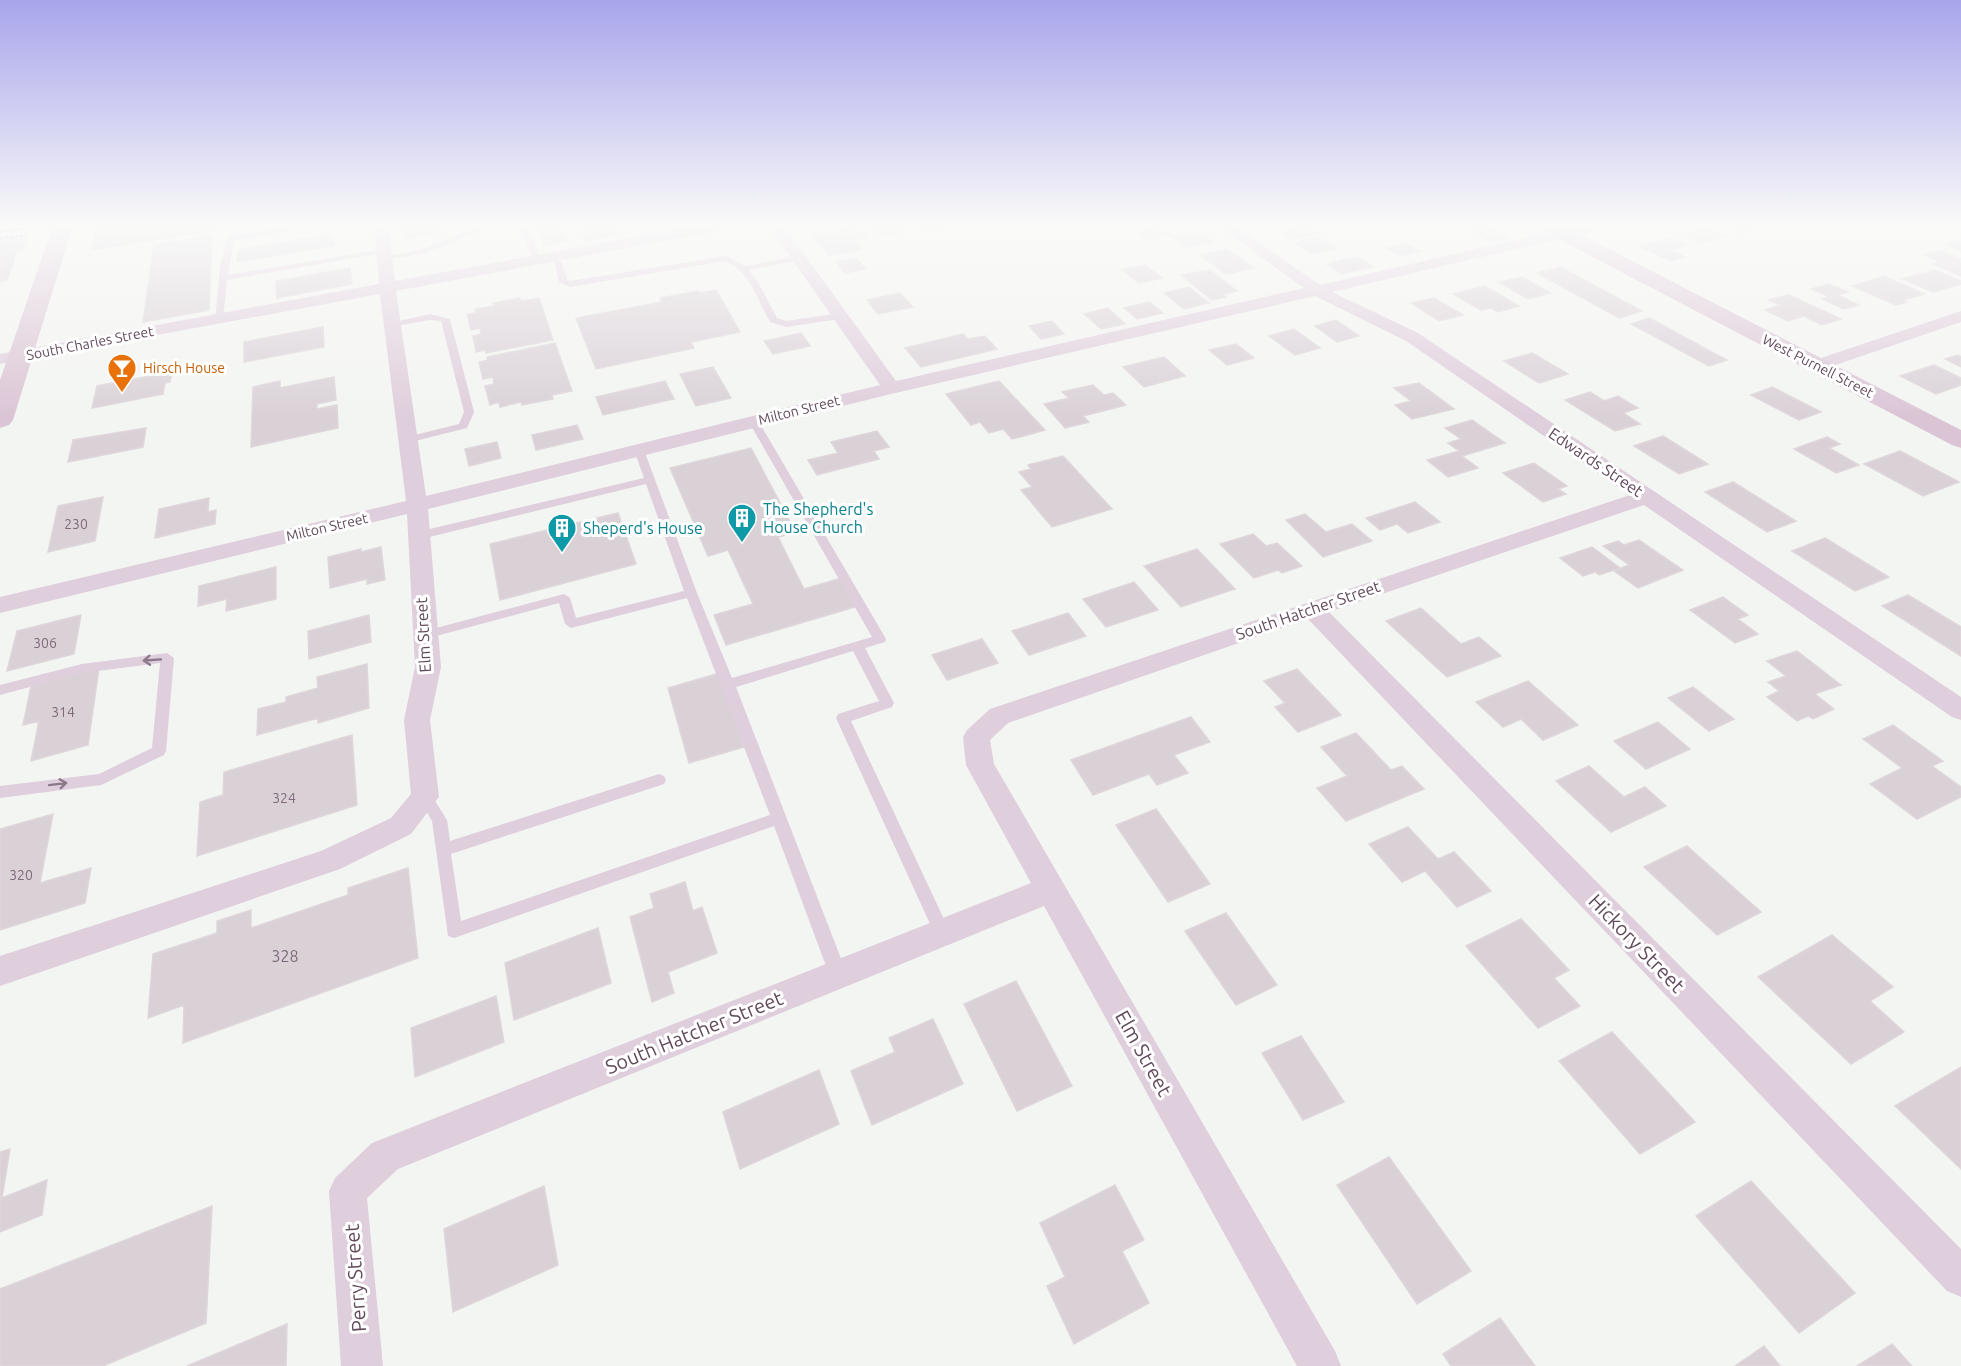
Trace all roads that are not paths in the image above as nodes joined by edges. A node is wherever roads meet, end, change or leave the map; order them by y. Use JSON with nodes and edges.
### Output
{"nodes":[{"id":1,"x":37,"y":289,"type":"edge"},
{"id":2,"x":223,"y":289,"type":"edge"},
{"id":3,"x":379,"y":289,"type":"edge"},
{"id":4,"x":388,"y":289,"type":"edge"},
{"id":5,"x":756,"y":289,"type":"edge"},
{"id":6,"x":820,"y":289,"type":"edge"},
{"id":7,"x":1315,"y":289,"type":"edge"},
{"id":8,"x":1327,"y":289,"type":"edge"},
{"id":9,"x":1669,"y":289,"type":"edge"},
{"id":10,"x":1318,"y":291,"type":"junction"},
{"id":11,"x":840,"y":316,"type":"junction"},
{"id":12,"x":1961,"y":316,"type":"edge"},
{"id":13,"x":218,"y":319,"type":"junction"},
{"id":14,"x":391,"y":324,"type":"junction"},
{"id":15,"x":9,"y":358,"type":"edge"},
{"id":16,"x":1818,"y":365,"type":"junction"},
{"id":17,"x":891,"y":388,"type":"junction"},
{"id":18,"x":0,"y":420,"type":"edge"},
{"id":19,"x":754,"y":422,"type":"junction"},
{"id":20,"x":407,"y":440,"type":"junction"},
{"id":21,"x":1961,"y":440,"type":"edge"},
{"id":22,"x":639,"y":450,"type":"junction"},
{"id":23,"x":650,"y":480,"type":"junction"},
{"id":24,"x":1648,"y":496,"type":"junction"},
{"id":25,"x":417,"y":505,"type":"junction"},
{"id":26,"x":417,"y":536,"type":"junction"},
{"id":27,"x":691,"y":593,"type":"junction"},
{"id":28,"x":0,"y":605,"type":"edge"},
{"id":29,"x":1313,"y":610,"type":"junction"},
{"id":30,"x":425,"y":635,"type":"junction"},
{"id":31,"x":857,"y":646,"type":"junction"},
{"id":32,"x":728,"y":684,"type":"junction"},
{"id":33,"x":0,"y":690,"type":"edge"},
{"id":34,"x":1961,"y":710,"type":"edge"},
{"id":35,"x":975,"y":737,"type":"joint"},
{"id":36,"x":659,"y":780,"type":"dead end"},
{"id":37,"x":0,"y":792,"type":"edge"},
{"id":38,"x":425,"y":797,"type":"junction"},
{"id":39,"x":779,"y":818,"type":"junction"},
{"id":40,"x":443,"y":850,"type":"junction"},
{"id":41,"x":1051,"y":889,"type":"junction"},
{"id":42,"x":942,"y":932,"type":"junction"},
{"id":43,"x":0,"y":971,"type":"edge"},
{"id":44,"x":838,"y":974,"type":"junction"},
{"id":45,"x":348,"y":1191,"type":"joint"},
{"id":46,"x":1961,"y":1277,"type":"edge"},
{"id":47,"x":362,"y":1366,"type":"edge"},
{"id":48,"x":1320,"y":1366,"type":"edge"}],
"edges":[{"from":1,"to":15,"type":"street"},
{"from":2,"to":13,"type":"lane"},
{"from":3,"to":13,"type":"street","name":"South Charles Street"},
{"from":4,"to":14,"type":"street","name":"Elm Street"},
{"from":5,"to":11,"type":"lane"},
{"from":6,"to":11,"type":"street"},
{"from":7,"to":10,"type":"street","name":"Edwards Street"},
{"from":8,"to":10,"type":"street","name":"Milton Street"},
{"from":9,"to":16,"type":"street","name":"West Purnell Street"},
{"from":10,"to":17,"type":"street","name":"Milton Street"},
{"from":10,"to":24,"type":"street","name":"Edwards Street"},
{"from":11,"to":17,"type":"street"},
{"from":12,"to":16,"type":"street"},
{"from":13,"to":15,"type":"street","name":"South Charles Street"},
{"from":14,"to":20,"type":"street","name":"Elm Street"},
{"from":14,"to":20,"type":"lane"},
{"from":15,"to":18,"type":"street"},
{"from":16,"to":21,"type":"street","name":"West Purnell Street"},
{"from":17,"to":19,"type":"street","name":"Milton Street"},
{"from":19,"to":22,"type":"street","name":"Milton Street"},
{"from":19,"to":31,"type":"lane"},
{"from":20,"to":25,"type":"street","name":"Elm Street"},
{"from":22,"to":23,"type":"lane"},
{"from":22,"to":25,"type":"street","name":"Milton Street"},
{"from":23,"to":26,"type":"lane"},
{"from":23,"to":27,"type":"lane"},
{"from":24,"to":29,"type":"street","name":"South Hatcher Street"},
{"from":24,"to":34,"type":"street","name":"Edwards Street"},
{"from":25,"to":26,"type":"street","name":"Elm Street"},
{"from":25,"to":28,"type":"street","name":"Milton Street"},
{"from":26,"to":30,"type":"street","name":"Elm Street"},
{"from":27,"to":30,"type":"lane"},
{"from":27,"to":32,"type":"lane"},
{"from":29,"to":35,"type":"street","name":"South Hatcher Street"},
{"from":29,"to":46,"type":"street","name":"Hickory Street"},
{"from":30,"to":38,"type":"street","name":"Elm Street"},
{"from":31,"to":32,"type":"lane"},
{"from":31,"to":42,"type":"lane"},
{"from":32,"to":39,"type":"lane"},
{"from":37,"to":33,"type":"lane","one_way":true},
{"from":35,"to":41,"type":"street","name":"Elm Street"},
{"from":36,"to":40,"type":"lane"},
{"from":38,"to":40,"type":"lane"},
{"from":38,"to":43,"type":"street"},
{"from":39,"to":40,"type":"lane"},
{"from":39,"to":44,"type":"lane"},
{"from":41,"to":42,"type":"street","name":"South Hatcher Street"},
{"from":41,"to":48,"type":"street","name":"Elm Street"},
{"from":42,"to":44,"type":"street","name":"South Hatcher Street"},
{"from":44,"to":45,"type":"street","name":"South Hatcher Street"},
{"from":45,"to":47,"type":"street","name":"Perry Street"}]}
